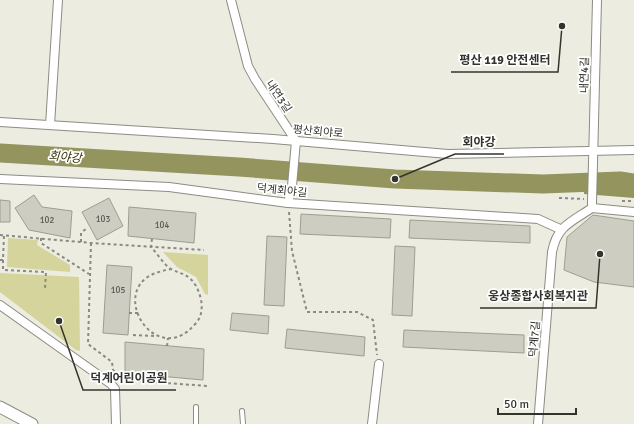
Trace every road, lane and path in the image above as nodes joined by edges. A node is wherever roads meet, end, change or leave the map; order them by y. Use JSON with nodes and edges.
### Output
{"nodes":[{"id":1,"x":58,"y":0,"type":"edge"},
{"id":2,"x":231,"y":0,"type":"edge"},
{"id":3,"x":597,"y":0,"type":"edge"},
{"id":4,"x":0,"y":122,"type":"edge"},
{"id":5,"x":50,"y":125,"type":"junction"},
{"id":6,"x":296,"y":141,"type":"junction"},
{"id":7,"x":634,"y":150,"type":"edge"},
{"id":8,"x":594,"y":151,"type":"junction"},
{"id":9,"x":0,"y":179,"type":"edge"},
{"id":10,"x":288,"y":203,"type":"junction"},
{"id":11,"x":592,"y":204,"type":"junction"},
{"id":12,"x":634,"y":212,"type":"edge"},
{"id":13,"x":87,"y":228,"type":"dead end"},
{"id":14,"x":560,"y":229,"type":"junction"},
{"id":15,"x":0,"y":234,"type":"edge"},
{"id":16,"x":4,"y":235,"type":"junction"},
{"id":17,"x":41,"y":238,"type":"junction"},
{"id":18,"x":152,"y":239,"type":"dead end"},
{"id":19,"x":81,"y":242,"type":"junction"},
{"id":20,"x":91,"y":243,"type":"junction"},
{"id":21,"x":151,"y":247,"type":"junction"},
{"id":22,"x":204,"y":250,"type":"dead end"},
{"id":23,"x":2,"y":260,"type":"edge"},
{"id":24,"x":171,"y":269,"type":"junction"},
{"id":25,"x":90,"y":274,"type":"junction"},
{"id":26,"x":45,"y":288,"type":"dead end"},
{"id":27,"x":0,"y":304,"type":"edge"},
{"id":28,"x":129,"y":313,"type":"dead end"},
{"id":29,"x":138,"y":313,"type":"junction"},
{"id":30,"x":133,"y":335,"type":"dead end"},
{"id":31,"x":158,"y":337,"type":"junction"},
{"id":32,"x":168,"y":338,"type":"junction"},
{"id":33,"x":167,"y":346,"type":"dead end"},
{"id":34,"x":379,"y":364,"type":"joint"},
{"id":35,"x":208,"y":386,"type":"dead end"},
{"id":36,"x":0,"y":407,"type":"edge"},
{"id":37,"x":196,"y":407,"type":"dead end"},
{"id":38,"x":242,"y":411,"type":"dead end"},
{"id":39,"x":32,"y":424,"type":"edge"},
{"id":40,"x":116,"y":424,"type":"edge"},
{"id":41,"x":196,"y":424,"type":"edge"},
{"id":42,"x":243,"y":424,"type":"edge"},
{"id":43,"x":372,"y":424,"type":"edge"},
{"id":44,"x":538,"y":424,"type":"edge"}],
"edges":[{"from":1,"to":5,"type":"street"},
{"from":2,"to":6,"type":"street","name":"내연3길"},
{"from":3,"to":8,"type":"street","name":"내연4길"},
{"from":4,"to":5,"type":"street","name":"평산회야로"},
{"from":5,"to":6,"type":"street","name":"평산회야로"},
{"from":6,"to":8,"type":"street","name":"평산회야로"},
{"from":6,"to":10,"type":"street"},
{"from":7,"to":8,"type":"street","name":"평산회야로"},
{"from":8,"to":11,"type":"street","bridge":true},
{"from":9,"to":10,"type":"street","name":"덕계회야길"},
{"from":10,"to":14,"type":"street","name":"덕계회야길"},
{"from":10,"to":34,"type":"path"},
{"from":11,"to":12,"type":"street"},
{"from":11,"to":14,"type":"street"},
{"from":13,"to":19,"type":"path"},
{"from":14,"to":44,"type":"street","name":"덕계7길"},
{"from":15,"to":16,"type":"path"},
{"from":16,"to":17,"type":"path"},
{"from":16,"to":23,"type":"path"},
{"from":17,"to":19,"type":"path"},
{"from":17,"to":25,"type":"path"},
{"from":18,"to":21,"type":"path"},
{"from":19,"to":20,"type":"path"},
{"from":20,"to":21,"type":"path"},
{"from":20,"to":25,"type":"path"},
{"from":21,"to":22,"type":"path"},
{"from":21,"to":24,"type":"path"},
{"from":23,"to":26,"type":"path"},
{"from":24,"to":29,"type":"path"},
{"from":24,"to":32,"type":"path"},
{"from":25,"to":35,"type":"path"},
{"from":27,"to":40,"type":"street"},
{"from":28,"to":29,"type":"path"},
{"from":29,"to":31,"type":"path"},
{"from":30,"to":31,"type":"path"},
{"from":31,"to":32,"type":"path"},
{"from":32,"to":33,"type":"path"},
{"from":34,"to":43,"type":"street"},
{"from":36,"to":39,"type":"street"},
{"from":37,"to":41,"type":"lane"},
{"from":38,"to":42,"type":"lane"}]}
